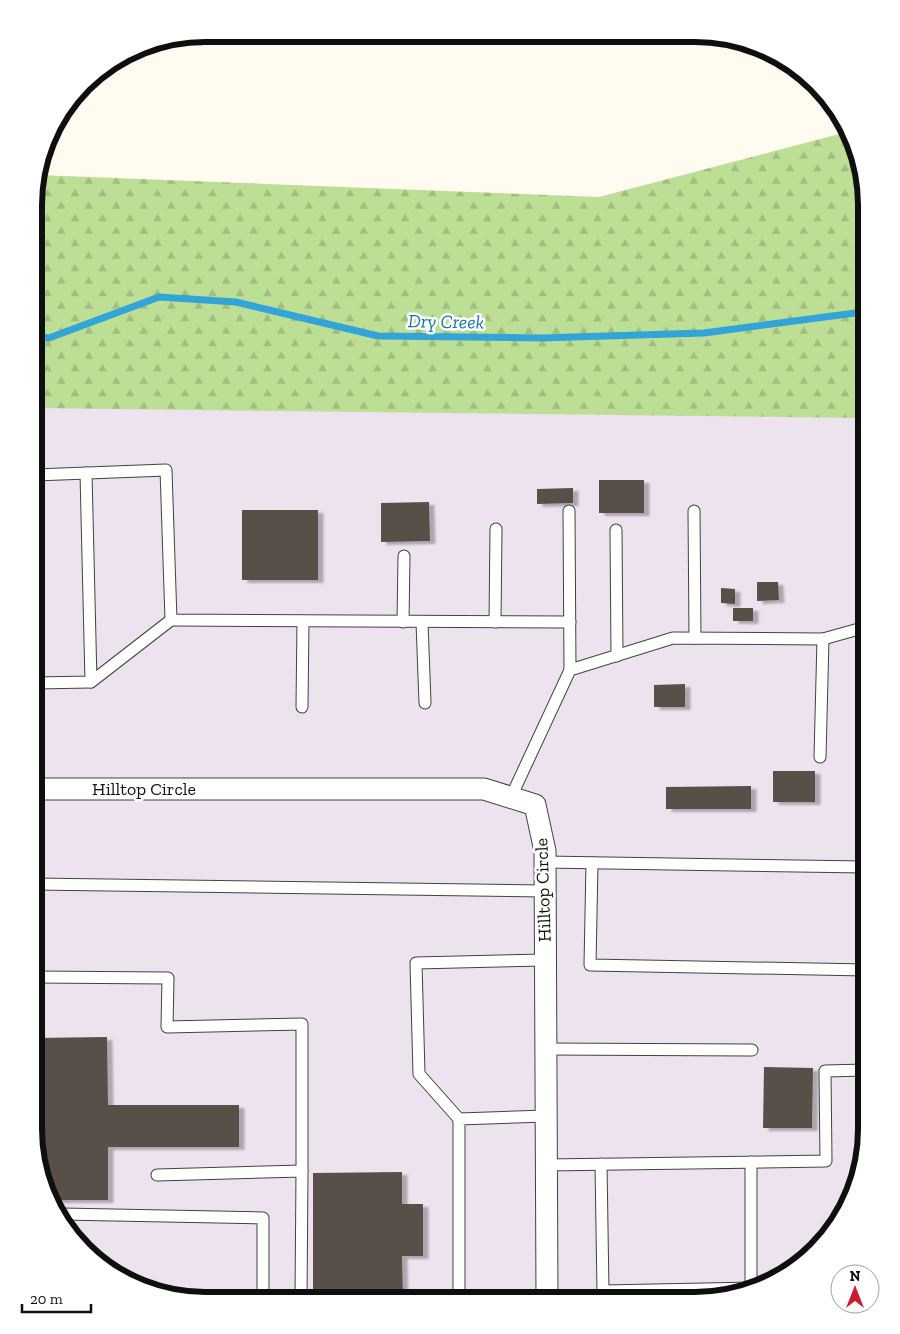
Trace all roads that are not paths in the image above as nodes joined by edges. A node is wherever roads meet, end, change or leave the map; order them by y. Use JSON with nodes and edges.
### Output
{"nodes":[{"id":1,"x":86,"y":473,"type":"junction"},
{"id":2,"x":42,"y":475,"type":"edge"},
{"id":3,"x":569,"y":510,"type":"dead end"},
{"id":4,"x":694,"y":510,"type":"dead end"},
{"id":5,"x":496,"y":528,"type":"dead end"},
{"id":6,"x":616,"y":530,"type":"dead end"},
{"id":7,"x":404,"y":556,"type":"dead end"},
{"id":8,"x":171,"y":620,"type":"junction"},
{"id":9,"x":303,"y":621,"type":"junction"},
{"id":10,"x":403,"y":622,"type":"junction"},
{"id":11,"x":422,"y":622,"type":"junction"},
{"id":12,"x":495,"y":622,"type":"junction"},
{"id":13,"x":570,"y":622,"type":"junction"},
{"id":14,"x":858,"y":629,"type":"edge"},
{"id":15,"x":695,"y":638,"type":"junction"},
{"id":16,"x":822,"y":639,"type":"junction"},
{"id":17,"x":617,"y":656,"type":"junction"},
{"id":18,"x":570,"y":670,"type":"junction"},
{"id":19,"x":91,"y":682,"type":"junction"},
{"id":20,"x":42,"y":683,"type":"edge"},
{"id":21,"x":425,"y":704,"type":"dead end"},
{"id":22,"x":302,"y":707,"type":"dead end"},
{"id":23,"x":820,"y":757,"type":"dead end"},
{"id":24,"x":42,"y":789,"type":"edge"},
{"id":25,"x":511,"y":798,"type":"junction"},
{"id":26,"x":545,"y":862,"type":"junction"},
{"id":27,"x":592,"y":863,"type":"junction"},
{"id":28,"x":857,"y":867,"type":"edge"},
{"id":29,"x":42,"y":884,"type":"edge"},
{"id":30,"x":545,"y":891,"type":"junction"},
{"id":31,"x":545,"y":960,"type":"junction"},
{"id":32,"x":857,"y":970,"type":"edge"},
{"id":33,"x":42,"y":977,"type":"edge"},
{"id":34,"x":545,"y":1049,"type":"junction"},
{"id":35,"x":752,"y":1050,"type":"dead end"},
{"id":36,"x":857,"y":1070,"type":"edge"},
{"id":37,"x":546,"y":1116,"type":"junction"},
{"id":38,"x":459,"y":1119,"type":"junction"},
{"id":39,"x":751,"y":1162,"type":"junction"},
{"id":40,"x":601,"y":1164,"type":"junction"},
{"id":41,"x":546,"y":1165,"type":"junction"},
{"id":42,"x":302,"y":1171,"type":"junction"},
{"id":43,"x":157,"y":1175,"type":"dead end"},
{"id":44,"x":67,"y":1214,"type":"edge"},
{"id":45,"x":752,"y":1281,"type":"edge"},
{"id":46,"x":722,"y":1289,"type":"edge"},
{"id":47,"x":263,"y":1292,"type":"edge"},
{"id":48,"x":301,"y":1292,"type":"edge"},
{"id":49,"x":459,"y":1292,"type":"edge"},
{"id":50,"x":547,"y":1292,"type":"edge"}],
"edges":[{"from":1,"to":2,"type":"lane"},
{"from":1,"to":8,"type":"lane"},
{"from":1,"to":19,"type":"lane"},
{"from":3,"to":13,"type":"lane"},
{"from":4,"to":15,"type":"lane"},
{"from":5,"to":12,"type":"lane"},
{"from":6,"to":17,"type":"lane"},
{"from":7,"to":10,"type":"lane"},
{"from":8,"to":9,"type":"lane"},
{"from":8,"to":19,"type":"lane"},
{"from":9,"to":10,"type":"lane"},
{"from":9,"to":22,"type":"lane"},
{"from":10,"to":11,"type":"lane"},
{"from":11,"to":12,"type":"lane"},
{"from":11,"to":21,"type":"lane"},
{"from":12,"to":13,"type":"lane"},
{"from":13,"to":18,"type":"lane"},
{"from":14,"to":16,"type":"lane"},
{"from":15,"to":16,"type":"lane"},
{"from":15,"to":17,"type":"lane"},
{"from":16,"to":23,"type":"lane"},
{"from":17,"to":18,"type":"lane"},
{"from":18,"to":25,"type":"lane"},
{"from":19,"to":20,"type":"lane"},
{"from":24,"to":25,"type":"street","name":"Hilltop Circle"},
{"from":25,"to":26,"type":"street","name":"Hilltop Circle"},
{"from":26,"to":27,"type":"lane"},
{"from":26,"to":30,"type":"street","name":"Hilltop Circle"},
{"from":27,"to":28,"type":"lane"},
{"from":27,"to":32,"type":"lane"},
{"from":29,"to":30,"type":"lane"},
{"from":30,"to":31,"type":"street","name":"Hilltop Circle"},
{"from":31,"to":34,"type":"street","name":"Hilltop Circle"},
{"from":31,"to":38,"type":"lane"},
{"from":33,"to":42,"type":"lane"},
{"from":34,"to":35,"type":"lane"},
{"from":34,"to":37,"type":"street","name":"Hilltop Circle"},
{"from":36,"to":39,"type":"lane"},
{"from":37,"to":38,"type":"lane"},
{"from":37,"to":41,"type":"street","name":"Hilltop Circle"},
{"from":38,"to":49,"type":"lane"},
{"from":39,"to":40,"type":"lane"},
{"from":39,"to":45,"type":"lane"},
{"from":40,"to":41,"type":"lane"},
{"from":40,"to":46,"type":"lane"},
{"from":41,"to":50,"type":"street","name":"Hilltop Circle"},
{"from":42,"to":43,"type":"lane"},
{"from":42,"to":48,"type":"lane"},
{"from":44,"to":47,"type":"lane"}]}
